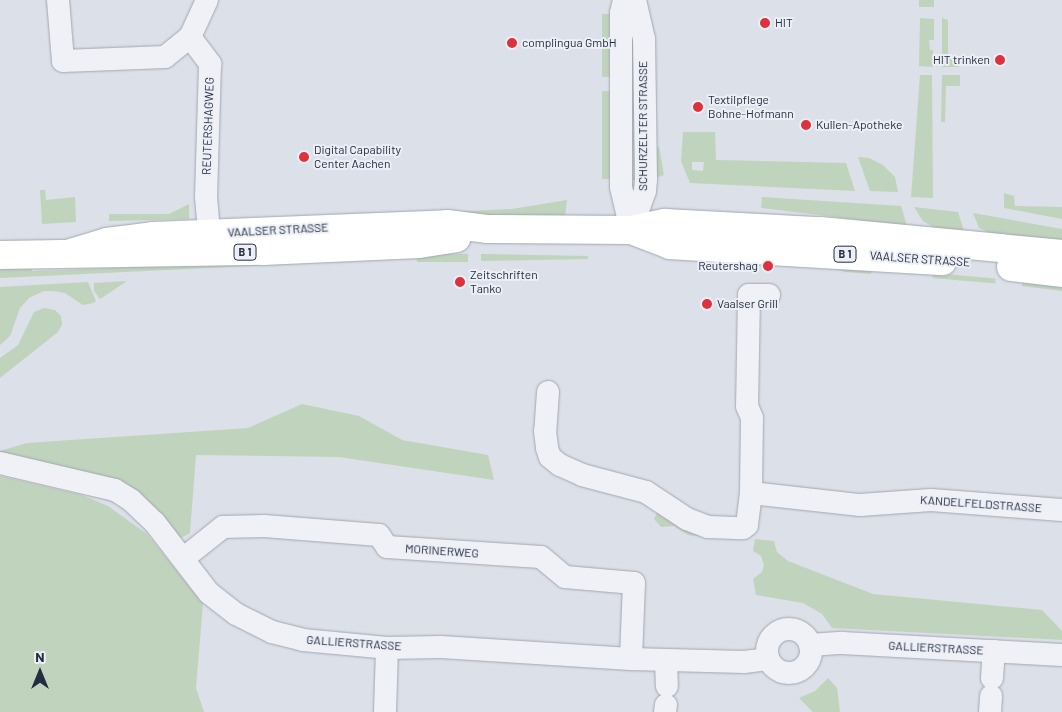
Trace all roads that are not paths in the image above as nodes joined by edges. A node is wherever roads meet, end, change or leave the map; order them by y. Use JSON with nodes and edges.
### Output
{"nodes":[{"id":1,"x":58,"y":0,"type":"edge"},
{"id":2,"x":207,"y":0,"type":"edge"},
{"id":3,"x":624,"y":0,"type":"edge"},
{"id":4,"x":635,"y":0,"type":"edge"},
{"id":5,"x":190,"y":37,"type":"junction"},
{"id":6,"x":487,"y":228,"type":"junction"},
{"id":7,"x":631,"y":230,"type":"junction"},
{"id":8,"x":209,"y":233,"type":"junction"},
{"id":9,"x":71,"y":253,"type":"junction"},
{"id":10,"x":1062,"y":254,"type":"edge"},
{"id":11,"x":0,"y":255,"type":"edge"},
{"id":12,"x":1062,"y":274,"type":"edge"},
{"id":13,"x":769,"y":295,"type":"dead end"},
{"id":14,"x":548,"y":392,"type":"dead end"},
{"id":15,"x":0,"y":463,"type":"edge"},
{"id":16,"x":751,"y":493,"type":"junction"},
{"id":17,"x":1062,"y":510,"type":"edge"},
{"id":18,"x":184,"y":558,"type":"junction"},
{"id":19,"x":810,"y":644,"type":"junction"},
{"id":20,"x":387,"y":648,"type":"junction"},
{"id":21,"x":994,"y":651,"type":"junction"},
{"id":22,"x":1062,"y":655,"type":"edge"},
{"id":23,"x":631,"y":659,"type":"junction"},
{"id":24,"x":768,"y":659,"type":"junction"},
{"id":25,"x":666,"y":660,"type":"junction"},
{"id":26,"x":991,"y":696,"type":"edge"},
{"id":27,"x":666,"y":701,"type":"edge"},
{"id":28,"x":385,"y":712,"type":"edge"}],
"edges":[{"from":1,"to":5,"type":"street"},
{"from":2,"to":5,"type":"street"},
{"from":3,"to":7,"type":"street","name":"SCHURZELTER STRASSE"},
{"from":4,"to":7,"type":"street","name":"SCHURZELTER STRASSE"},
{"from":5,"to":8,"type":"street","name":"REUTERSHAGWEG"},
{"from":6,"to":7,"type":"main road","name":"VAALSER STRASSE","number":"B 1"},
{"from":6,"to":8,"type":"main road","name":"VAALSER STRASSE","number":"B 1"},
{"from":6,"to":9,"type":"main road","name":"VAALSER STRASSE","number":"B 1"},
{"from":7,"to":10,"type":"main road","name":"VAALSER STRASSE","number":"B 1"},
{"from":7,"to":12,"type":"main road","name":"VAALSER STRASSE","number":"B 1"},
{"from":8,"to":9,"type":"main road","name":"VAALSER STRASSE","number":"B 1"},
{"from":9,"to":11,"type":"main road","name":"VAALSER STRASSE","number":"B 1"},
{"from":13,"to":16,"type":"street"},
{"from":14,"to":16,"type":"street"},
{"from":15,"to":18,"type":"street","name":"GALLIERSTRASSE"},
{"from":16,"to":17,"type":"street","name":"KANDELFELDSTRASSE"},
{"from":18,"to":20,"type":"street","name":"GALLIERSTRASSE"},
{"from":18,"to":23,"type":"street","name":"MORINERWEG"},
{"from":19,"to":21,"type":"street","name":"GALLIERSTRASSE"},
{"from":19,"to":24,"type":"street"},
{"from":19,"to":24,"type":"street"},
{"from":20,"to":23,"type":"street","name":"GALLIERSTRASSE"},
{"from":20,"to":28,"type":"street"},
{"from":21,"to":22,"type":"street","name":"GALLIERSTRASSE"},
{"from":21,"to":26,"type":"street"},
{"from":23,"to":25,"type":"street","name":"GALLIERSTRASSE"},
{"from":24,"to":25,"type":"street","name":"GALLIERSTRASSE"},
{"from":25,"to":27,"type":"street"}]}
